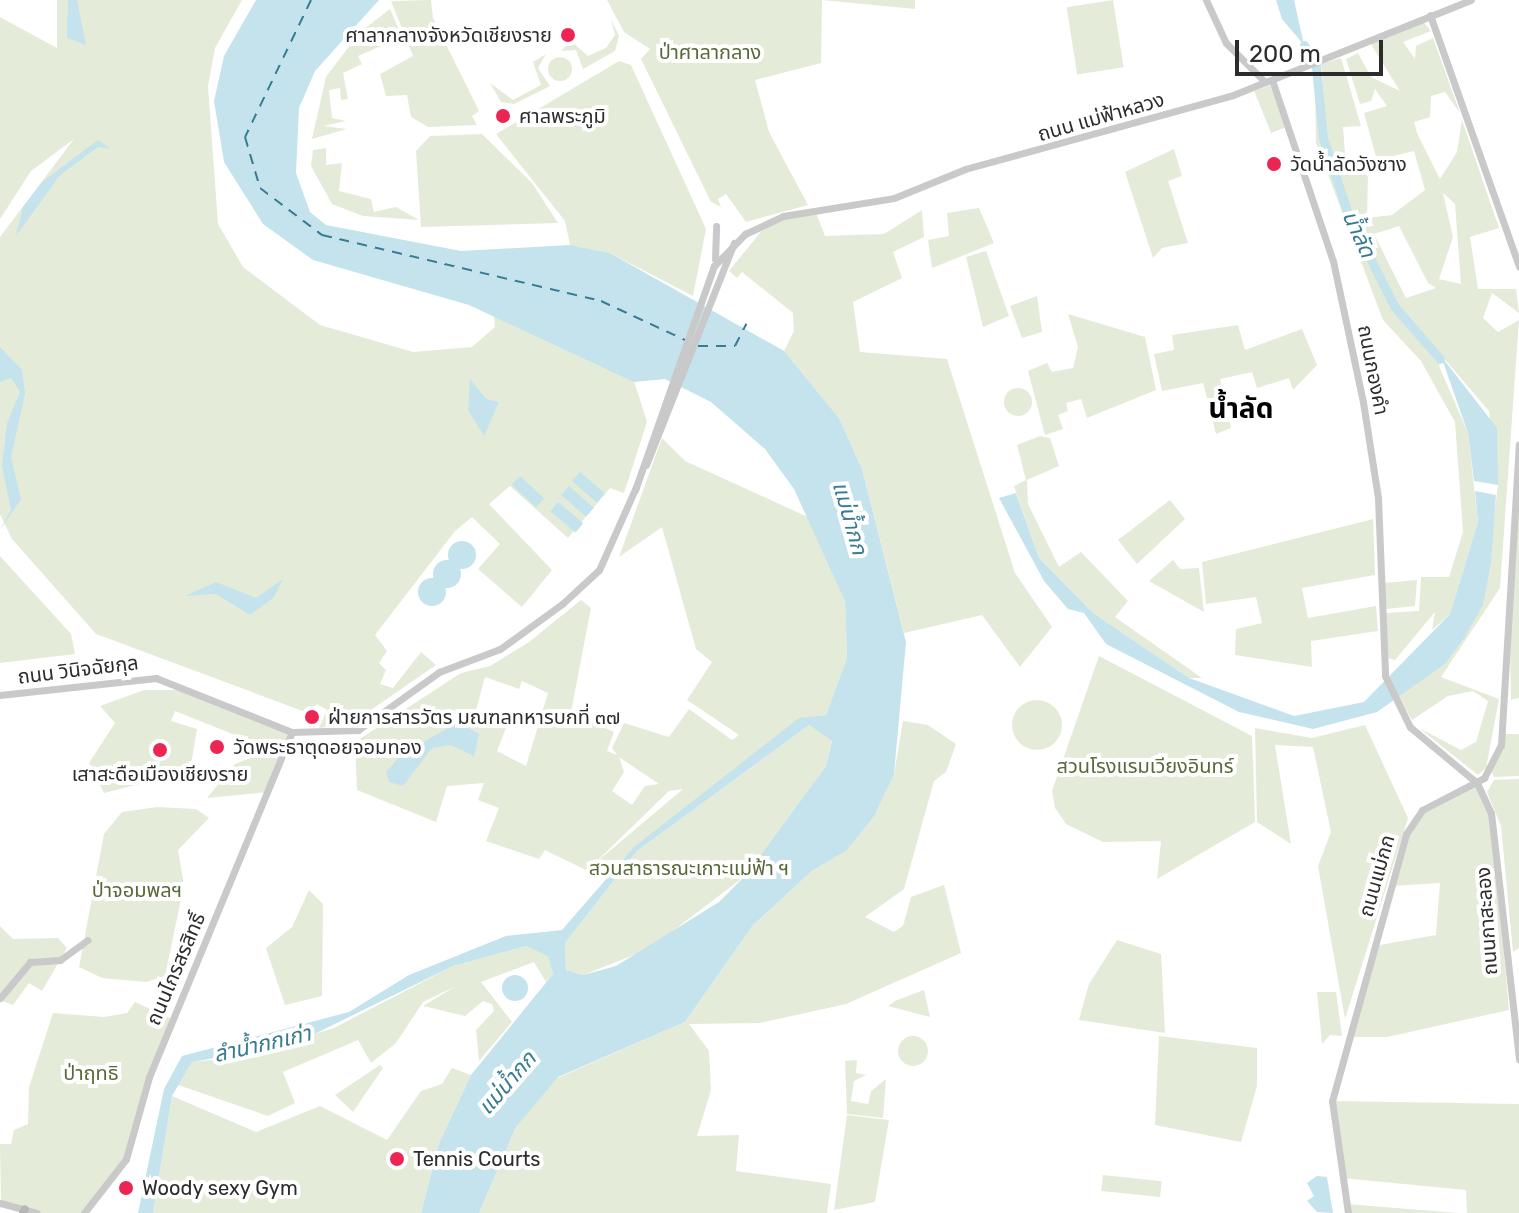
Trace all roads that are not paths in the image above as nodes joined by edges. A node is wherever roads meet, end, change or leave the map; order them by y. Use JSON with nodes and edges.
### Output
{"nodes":[{"id":1,"x":1206,"y":0,"type":"edge"},
{"id":2,"x":1471,"y":0,"type":"edge"},
{"id":3,"x":1430,"y":15,"type":"junction"},
{"id":4,"x":1269,"y":81,"type":"junction"},
{"id":5,"x":716,"y":226,"type":"dead end"},
{"id":6,"x":735,"y":241,"type":"junction"},
{"id":7,"x":714,"y":266,"type":"junction"},
{"id":8,"x":1519,"y":267,"type":"edge"},
{"id":9,"x":706,"y":294,"type":"junction"},
{"id":10,"x":1519,"y":445,"type":"edge"},
{"id":11,"x":0,"y":695,"type":"edge"},
{"id":12,"x":292,"y":732,"type":"junction"},
{"id":13,"x":1477,"y":783,"type":"junction"},
{"id":14,"x":88,"y":940,"type":"dead end"},
{"id":15,"x":0,"y":998,"type":"edge"},
{"id":16,"x":1519,"y":1059,"type":"edge"},
{"id":17,"x":0,"y":1203,"type":"edge"},
{"id":18,"x":24,"y":1211,"type":"edge"},
{"id":19,"x":37,"y":1213,"type":"edge"},
{"id":20,"x":84,"y":1213,"type":"edge"},
{"id":21,"x":1348,"y":1213,"type":"edge"}],
"edges":[{"from":1,"to":4,"type":"street"},
{"from":2,"to":3,"type":"street","name":"ถนน แม่ฟ้าหลวง"},
{"from":3,"to":4,"type":"street","name":"ถนน แม่ฟ้าหลวง"},
{"from":3,"to":8,"type":"street"},
{"from":4,"to":6,"type":"street","name":"ถนน แม่ฟ้าหลวง"},
{"from":4,"to":13,"type":"street","name":"ถนนกองคำ"},
{"from":5,"to":7,"type":"street"},
{"from":6,"to":7,"type":"street","name":"ถนน แม่ฟ้าหลวง"},
{"from":6,"to":9,"type":"street","name":"ถนน แม่ฟ้าหลวง"},
{"from":7,"to":9,"type":"street","name":"ถนน แม่ฟ้าหลวง"},
{"from":9,"to":12,"type":"street","name":"ถนน แม่ฟ้าหลวง"},
{"from":10,"to":13,"type":"street"},
{"from":11,"to":12,"type":"street","name":"ถนน วินิจฉัยกุล"},
{"from":12,"to":20,"type":"street","name":"ถนนไกรสรสิทธิ์"},
{"from":13,"to":16,"type":"street","name":"ถนนกาสะลอง"},
{"from":13,"to":21,"type":"street","name":"ถนนแม่กก"},
{"from":14,"to":15,"type":"street"},
{"from":17,"to":18,"type":"street"},
{"from":18,"to":19,"type":"street"}]}
